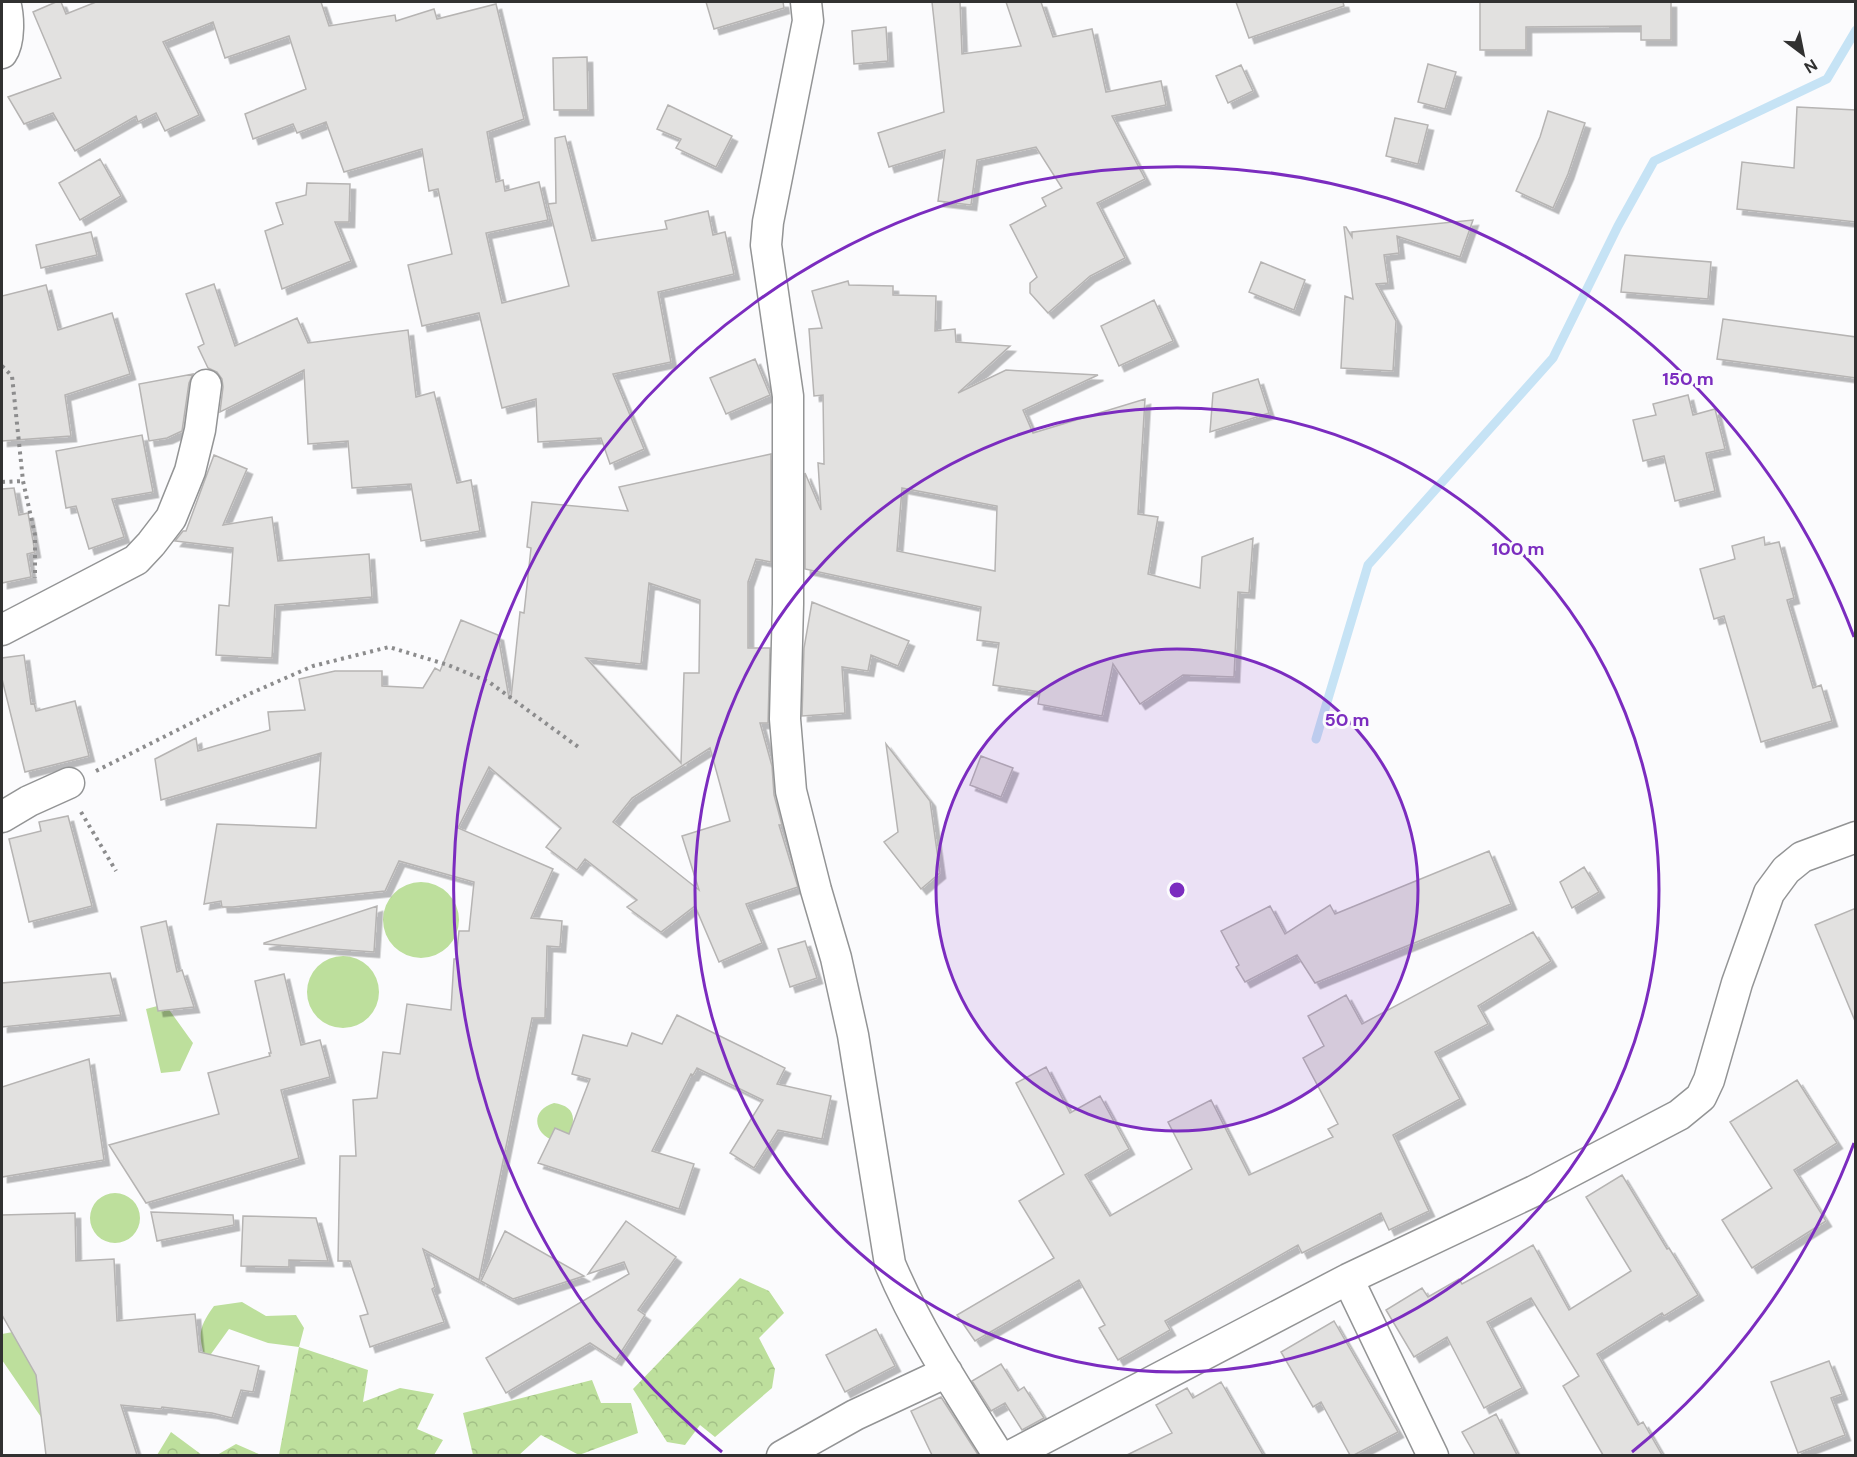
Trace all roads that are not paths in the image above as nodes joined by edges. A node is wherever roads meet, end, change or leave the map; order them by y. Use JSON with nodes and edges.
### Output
{"nodes":[{"id":1,"x":5,"y":2,"type":"edge"},
{"id":2,"x":806,"y":2,"type":"edge"},
{"id":3,"x":2,"y":53,"type":"edge"},
{"id":4,"x":206,"y":385,"type":"dead end"},
{"id":5,"x":2,"y":630,"type":"edge"},
{"id":6,"x":69,"y":783,"type":"road end"},
{"id":7,"x":2,"y":817,"type":"edge"},
{"id":8,"x":1856,"y":837,"type":"edge"},
{"id":9,"x":1348,"y":1279,"type":"junction"},
{"id":10,"x":947,"y":1372,"type":"junction"},
{"id":11,"x":782,"y":1455,"type":"edge"},
{"id":12,"x":999,"y":1455,"type":"edge"},
{"id":13,"x":1010,"y":1455,"type":"edge"},
{"id":14,"x":1433,"y":1455,"type":"edge"}],
"edges":[{"from":1,"to":3,"type":"street"},
{"from":2,"to":10,"type":"street"},
{"from":4,"to":5,"type":"street"},
{"from":6,"to":7,"type":"street"},
{"from":8,"to":9,"type":"street"},
{"from":9,"to":13,"type":"street"},
{"from":9,"to":14,"type":"street"},
{"from":10,"to":11,"type":"street"},
{"from":10,"to":12,"type":"street"}]}
